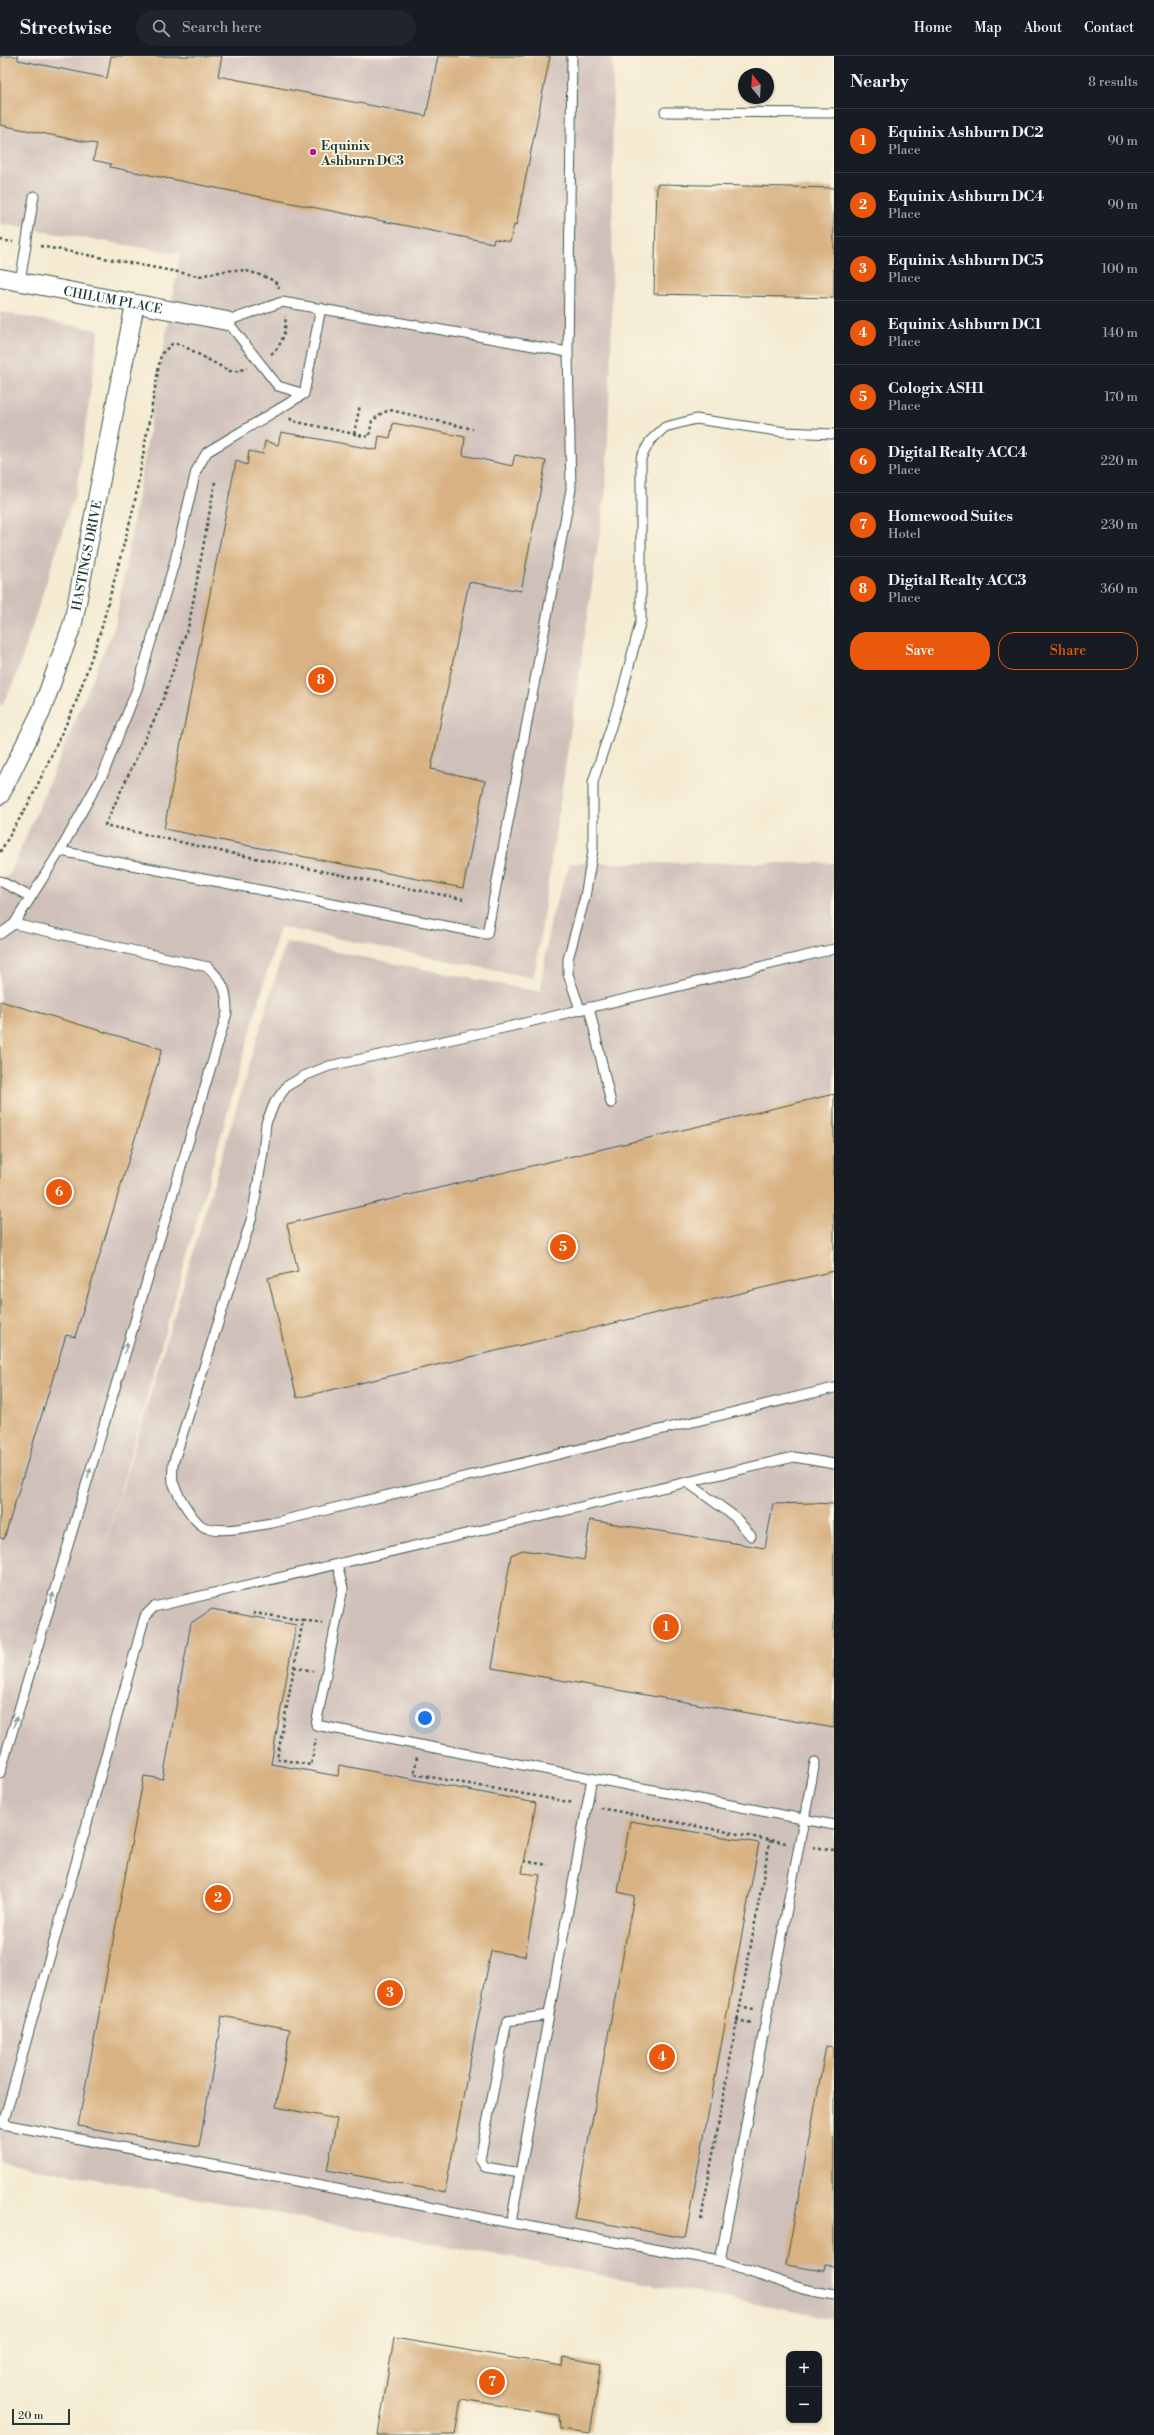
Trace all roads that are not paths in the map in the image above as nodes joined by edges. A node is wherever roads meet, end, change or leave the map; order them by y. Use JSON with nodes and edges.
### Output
{"nodes":[{"id":1,"x":572,"y":56,"type":"edge"},
{"id":2,"x":665,"y":112,"type":"dead end"},
{"id":3,"x":834,"y":113,"type":"edge"},
{"id":4,"x":34,"y":196,"type":"dead end"},
{"id":5,"x":0,"y":278,"type":"edge"},
{"id":6,"x":20,"y":282,"type":"junction"},
{"id":7,"x":135,"y":304,"type":"junction"},
{"id":8,"x":321,"y":308,"type":"junction"},
{"id":9,"x":227,"y":321,"type":"junction"},
{"id":10,"x":568,"y":352,"type":"junction"},
{"id":11,"x":304,"y":394,"type":"junction"},
{"id":12,"x":834,"y":434,"type":"edge"},
{"id":13,"x":0,"y":795,"type":"edge"},
{"id":14,"x":60,"y":851,"type":"junction"},
{"id":15,"x":0,"y":881,"type":"edge"},
{"id":16,"x":31,"y":897,"type":"junction"},
{"id":17,"x":14,"y":924,"type":"junction"},
{"id":18,"x":0,"y":934,"type":"edge"},
{"id":19,"x":834,"y":949,"type":"edge"},
{"id":20,"x":584,"y":1008,"type":"junction"},
{"id":21,"x":611,"y":1103,"type":"dead end"},
{"id":22,"x":834,"y":1388,"type":"edge"},
{"id":23,"x":834,"y":1464,"type":"edge"},
{"id":24,"x":687,"y":1482,"type":"junction"},
{"id":25,"x":751,"y":1536,"type":"dead end"},
{"id":26,"x":337,"y":1564,"type":"junction"},
{"id":27,"x":815,"y":1762,"type":"dead end"},
{"id":28,"x":0,"y":1773,"type":"edge"},
{"id":29,"x":592,"y":1778,"type":"junction"},
{"id":30,"x":804,"y":1820,"type":"junction"},
{"id":31,"x":834,"y":1825,"type":"edge"},
{"id":32,"x":549,"y":2014,"type":"junction"},
{"id":33,"x":520,"y":2173,"type":"junction"},
{"id":34,"x":511,"y":2223,"type":"junction"},
{"id":35,"x":720,"y":2261,"type":"junction"},
{"id":36,"x":834,"y":2295,"type":"edge"}],
"edges":[{"from":1,"to":10,"type":"lane"},
{"from":2,"to":3,"type":"lane"},
{"from":4,"to":6,"type":"lane"},
{"from":5,"to":6,"type":"street","name":"CHILUM PLACE"},
{"from":6,"to":7,"type":"street","name":"CHILUM PLACE"},
{"from":7,"to":9,"type":"street","name":"CHILUM PLACE"},
{"from":7,"to":13,"type":"street","name":"HASTINGS DRIVE"},
{"from":8,"to":9,"type":"lane"},
{"from":8,"to":10,"type":"lane"},
{"from":8,"to":11,"type":"lane"},
{"from":9,"to":11,"type":"lane"},
{"from":10,"to":14,"type":"lane"},
{"from":11,"to":14,"type":"lane"},
{"from":12,"to":20,"type":"lane"},
{"from":14,"to":16,"type":"lane"},
{"from":15,"to":16,"type":"lane"},
{"from":16,"to":17,"type":"lane"},
{"from":17,"to":18,"type":"lane"},
{"from":28,"to":17,"type":"lane","one_way":true},
{"from":19,"to":20,"type":"lane"},
{"from":20,"to":21,"type":"lane"},
{"from":20,"to":22,"type":"lane"},
{"from":23,"to":24,"type":"lane"},
{"from":24,"to":25,"type":"lane"},
{"from":24,"to":26,"type":"lane"},
{"from":26,"to":29,"type":"lane"},
{"from":26,"to":34,"type":"lane"},
{"from":27,"to":30,"type":"lane"},
{"from":29,"to":30,"type":"lane"},
{"from":29,"to":32,"type":"lane"},
{"from":30,"to":31,"type":"lane"},
{"from":30,"to":35,"type":"lane"},
{"from":32,"to":33,"type":"lane"},
{"from":32,"to":33,"type":"lane"},
{"from":33,"to":34,"type":"lane"},
{"from":34,"to":35,"type":"lane"},
{"from":35,"to":36,"type":"lane"}]}
